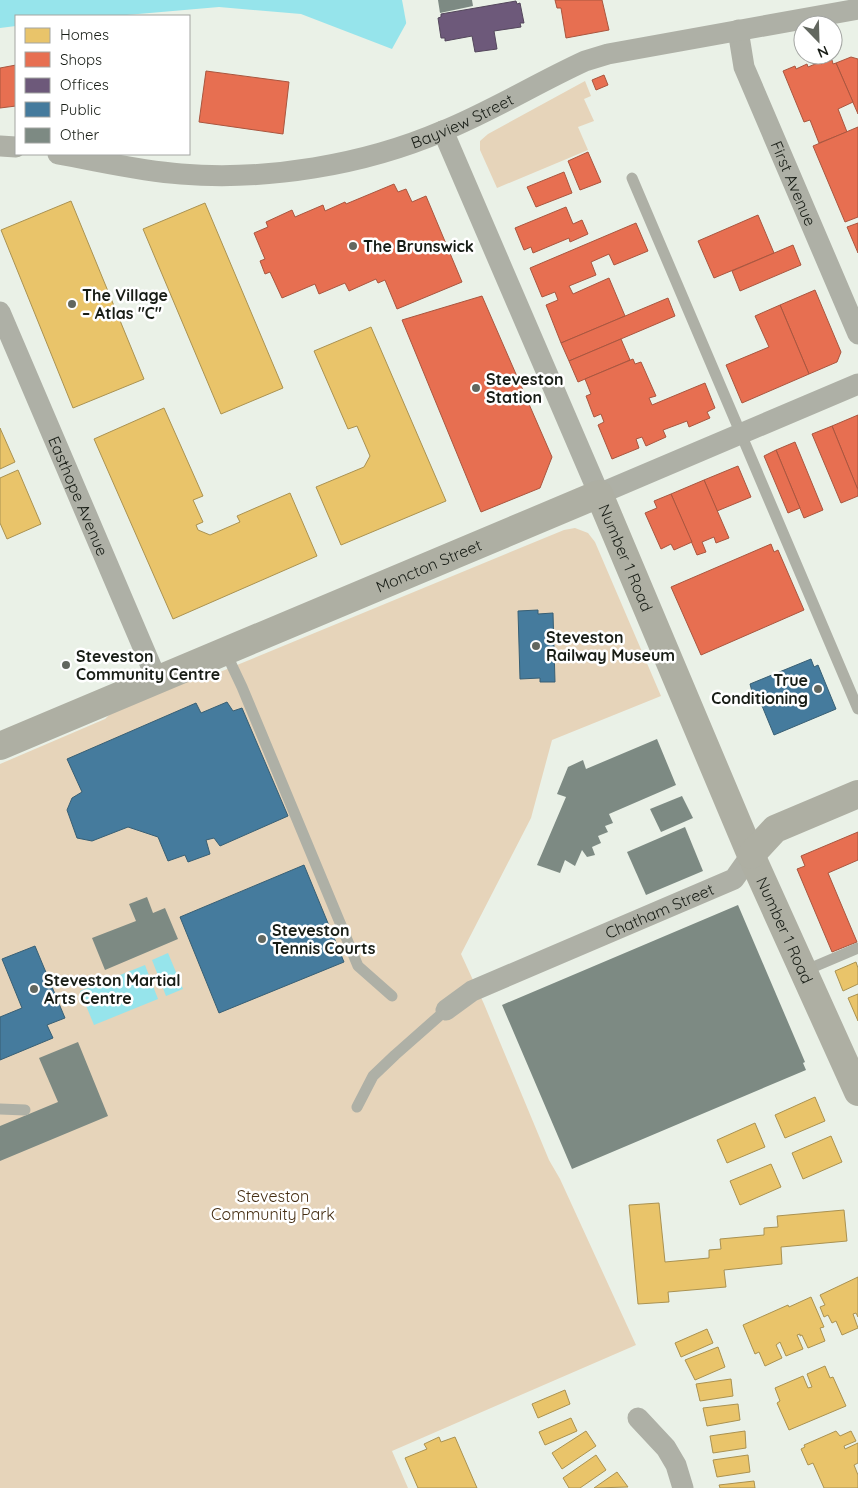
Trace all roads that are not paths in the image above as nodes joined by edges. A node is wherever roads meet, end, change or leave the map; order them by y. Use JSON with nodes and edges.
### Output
{"nodes":[{"id":1,"x":858,"y":9,"type":"edge"},
{"id":2,"x":738,"y":30,"type":"junction"},
{"id":3,"x":443,"y":131,"type":"junction"},
{"id":4,"x":0,"y":146,"type":"edge"},
{"id":5,"x":15,"y":147,"type":"edge"},
{"id":6,"x":63,"y":155,"type":"edge"},
{"id":7,"x":632,"y":178,"type":"dead end"},
{"id":8,"x":0,"y":312,"type":"edge"},
{"id":9,"x":858,"y":334,"type":"edge"},
{"id":10,"x":858,"y":384,"type":"edge"},
{"id":11,"x":740,"y":434,"type":"junction"},
{"id":12,"x":599,"y":494,"type":"junction"},
{"id":13,"x":225,"y":652,"type":"junction"},
{"id":14,"x":156,"y":680,"type":"junction"},
{"id":15,"x":858,"y":710,"type":"edge"},
{"id":16,"x":0,"y":746,"type":"edge"},
{"id":17,"x":858,"y":794,"type":"edge"},
{"id":18,"x":751,"y":855,"type":"junction"},
{"id":19,"x":858,"y":948,"type":"edge"},
{"id":20,"x":804,"y":971,"type":"junction"},
{"id":21,"x":392,"y":996,"type":"dead end"},
{"id":22,"x":446,"y":1010,"type":"joint"},
{"id":23,"x":858,"y":1092,"type":"edge"},
{"id":24,"x":357,"y":1107,"type":"dead end"},
{"id":25,"x":0,"y":1109,"type":"edge"},
{"id":26,"x":25,"y":1110,"type":"dead end"},
{"id":27,"x":638,"y":1418,"type":"dead end"},
{"id":28,"x":683,"y":1488,"type":"edge"}],
"edges":[{"from":1,"to":2,"type":"street","name":"Bayview Street"},
{"from":2,"to":3,"type":"street","name":"Bayview Street"},
{"from":2,"to":9,"type":"street","name":"First Avenue"},
{"from":3,"to":6,"type":"street","name":"Bayview Street"},
{"from":3,"to":12,"type":"street","name":"Number 1 Road"},
{"from":4,"to":5,"type":"street"},
{"from":7,"to":11,"type":"lane"},
{"from":8,"to":14,"type":"street","name":"Easthope Avenue"},
{"from":10,"to":11,"type":"street","name":"Moncton Street"},
{"from":11,"to":12,"type":"street","name":"Moncton Street"},
{"from":11,"to":15,"type":"lane"},
{"from":12,"to":13,"type":"street","name":"Moncton Street"},
{"from":12,"to":18,"type":"street","name":"Number 1 Road"},
{"from":13,"to":14,"type":"street","name":"Moncton Street"},
{"from":13,"to":21,"type":"lane"},
{"from":14,"to":16,"type":"street","name":"Moncton Street"},
{"from":17,"to":18,"type":"street","name":"Chatham Street"},
{"from":18,"to":20,"type":"street","name":"Number 1 Road"},
{"from":18,"to":22,"type":"street","name":"Chatham Street"},
{"from":19,"to":20,"type":"lane"},
{"from":20,"to":23,"type":"street","name":"Number 1 Road"},
{"from":22,"to":24,"type":"lane"},
{"from":25,"to":26,"type":"lane"},
{"from":27,"to":28,"type":"street"}]}
